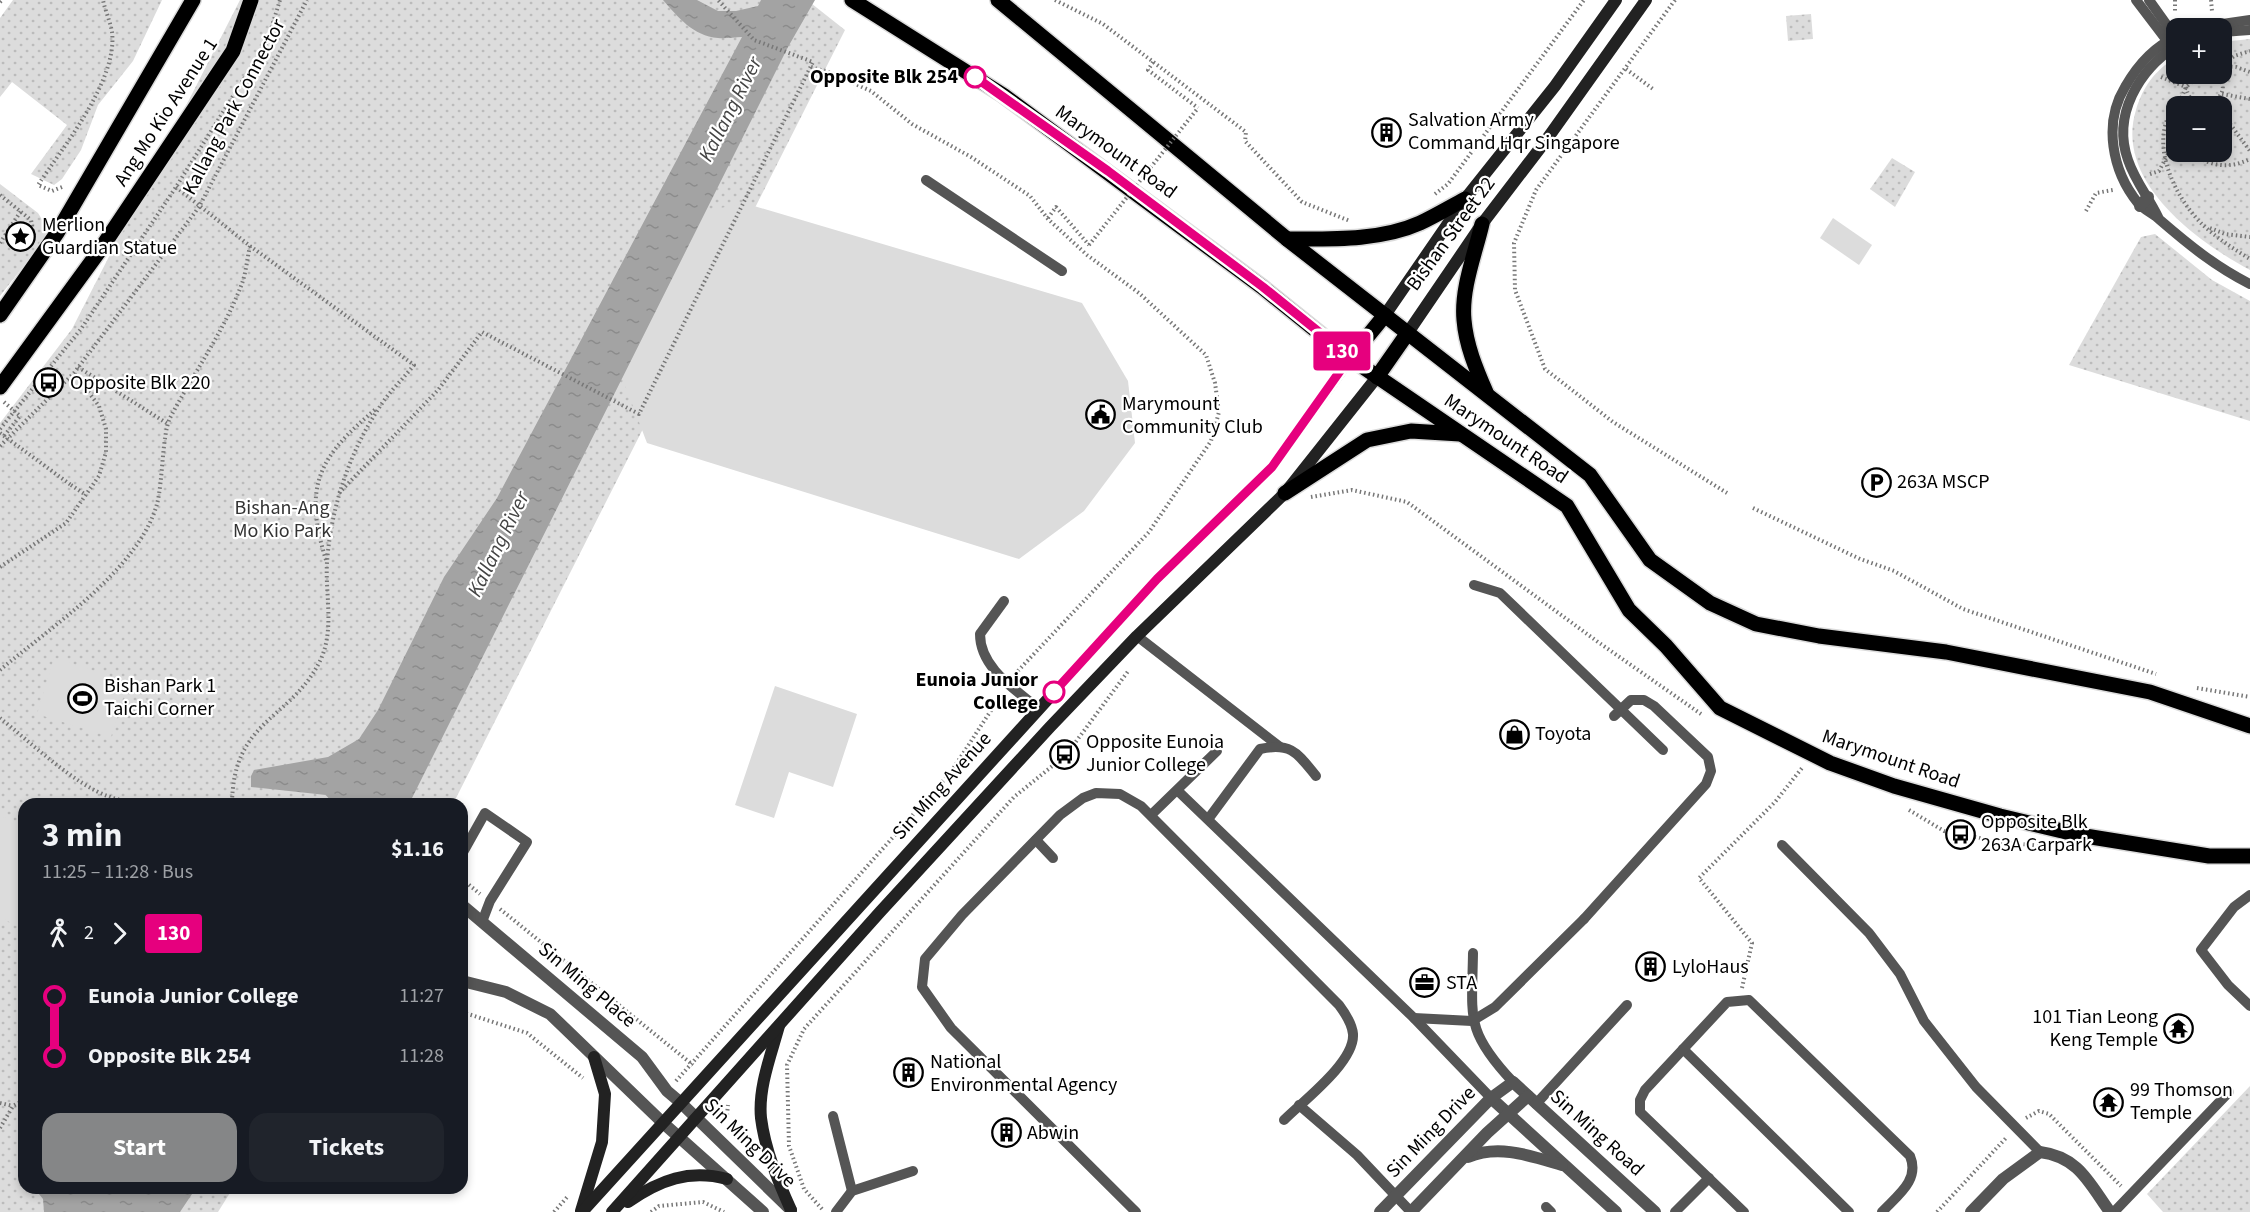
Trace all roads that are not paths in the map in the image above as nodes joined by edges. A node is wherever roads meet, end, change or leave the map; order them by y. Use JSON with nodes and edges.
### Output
{"nodes":[{"id":1,"x":193,"y":0,"type":"edge"},
{"id":2,"x":251,"y":0,"type":"edge"},
{"id":3,"x":999,"y":0,"type":"edge"},
{"id":4,"x":1616,"y":0,"type":"edge"},
{"id":5,"x":1646,"y":0,"type":"edge"},
{"id":6,"x":2136,"y":0,"type":"edge"},
{"id":7,"x":2149,"y":0,"type":"edge"},
{"id":8,"x":856,"y":2,"type":"edge"},
{"id":9,"x":2250,"y":20,"type":"edge"},
{"id":10,"x":2232,"y":23,"type":"edge"},
{"id":11,"x":2166,"y":28,"type":"edge"},
{"id":12,"x":2250,"y":30,"type":"edge"},
{"id":13,"x":2232,"y":31,"type":"edge"},
{"id":14,"x":2166,"y":32,"type":"edge"},
{"id":15,"x":2166,"y":46,"type":"edge"},
{"id":16,"x":2166,"y":50,"type":"edge"},
{"id":17,"x":926,"y":180,"type":"dead end"},
{"id":18,"x":1465,"y":199,"type":"junction"},
{"id":19,"x":2144,"y":201,"type":"junction"},
{"id":20,"x":1482,"y":224,"type":"junction"},
{"id":21,"x":1287,"y":239,"type":"junction"},
{"id":22,"x":1062,"y":271,"type":"dead end"},
{"id":23,"x":2250,"y":284,"type":"edge"},
{"id":24,"x":0,"y":315,"type":"edge"},
{"id":25,"x":1385,"y":315,"type":"junction"},
{"id":26,"x":1407,"y":334,"type":"junction"},
{"id":27,"x":1350,"y":357,"type":"junction"},
{"id":28,"x":1377,"y":377,"type":"junction"},
{"id":29,"x":0,"y":387,"type":"edge"},
{"id":30,"x":1486,"y":392,"type":"junction"},
{"id":31,"x":1460,"y":434,"type":"junction"},
{"id":32,"x":1285,"y":493,"type":"junction"},
{"id":33,"x":1474,"y":585,"type":"dead end"},
{"id":34,"x":1004,"y":601,"type":"dead end"},
{"id":35,"x":1137,"y":636,"type":"junction"},
{"id":36,"x":1039,"y":709,"type":"junction"},
{"id":37,"x":1614,"y":716,"type":"dead end"},
{"id":38,"x":2250,"y":726,"type":"edge"},
{"id":39,"x":1280,"y":747,"type":"junction"},
{"id":40,"x":1663,"y":750,"type":"dead end"},
{"id":41,"x":1217,"y":751,"type":"dead end"},
{"id":42,"x":1316,"y":776,"type":"dead end"},
{"id":43,"x":1178,"y":791,"type":"junction"},
{"id":44,"x":1151,"y":815,"type":"junction"},
{"id":45,"x":1209,"y":818,"type":"junction"},
{"id":46,"x":1036,"y":840,"type":"junction"},
{"id":47,"x":468,"y":843,"type":"edge"},
{"id":48,"x":1782,"y":845,"type":"dead end"},
{"id":49,"x":2250,"y":856,"type":"edge"},
{"id":50,"x":1053,"y":858,"type":"dead end"},
{"id":51,"x":2250,"y":895,"type":"edge"},
{"id":52,"x":468,"y":910,"type":"edge"},
{"id":53,"x":482,"y":922,"type":"junction"},
{"id":54,"x":1473,"y":952,"type":"dead end"},
{"id":55,"x":468,"y":982,"type":"edge"},
{"id":56,"x":1627,"y":1005,"type":"dead end"},
{"id":57,"x":2250,"y":1006,"type":"edge"},
{"id":58,"x":1414,"y":1018,"type":"junction"},
{"id":59,"x":1472,"y":1021,"type":"junction"},
{"id":60,"x":780,"y":1022,"type":"junction"},
{"id":61,"x":1683,"y":1049,"type":"junction"},
{"id":62,"x":594,"y":1057,"type":"junction"},
{"id":63,"x":1513,"y":1082,"type":"junction"},
{"id":64,"x":2229,"y":1092,"type":"dead end"},
{"id":65,"x":1491,"y":1098,"type":"junction"},
{"id":66,"x":1532,"y":1100,"type":"junction"},
{"id":67,"x":680,"y":1102,"type":"junction"},
{"id":68,"x":1299,"y":1105,"type":"junction"},
{"id":69,"x":1508,"y":1114,"type":"junction"},
{"id":70,"x":833,"y":1116,"type":"dead end"},
{"id":71,"x":697,"y":1117,"type":"junction"},
{"id":72,"x":1284,"y":1120,"type":"dead end"},
{"id":73,"x":662,"y":1122,"type":"junction"},
{"id":74,"x":679,"y":1137,"type":"junction"},
{"id":75,"x":2040,"y":1152,"type":"junction"},
{"id":76,"x":1464,"y":1158,"type":"junction"},
{"id":77,"x":1565,"y":1166,"type":"junction"},
{"id":78,"x":913,"y":1171,"type":"dead end"},
{"id":79,"x":1709,"y":1178,"type":"junction"},
{"id":80,"x":727,"y":1179,"type":"junction"},
{"id":81,"x":852,"y":1191,"type":"junction"},
{"id":82,"x":1396,"y":1195,"type":"junction"},
{"id":83,"x":792,"y":1211,"type":"edge"},
{"id":84,"x":581,"y":1212,"type":"edge"},
{"id":85,"x":613,"y":1212,"type":"edge"},
{"id":86,"x":763,"y":1212,"type":"edge"},
{"id":87,"x":836,"y":1212,"type":"edge"},
{"id":88,"x":1136,"y":1212,"type":"edge"},
{"id":89,"x":1380,"y":1212,"type":"edge"},
{"id":90,"x":1411,"y":1212,"type":"edge"},
{"id":91,"x":1616,"y":1212,"type":"edge"},
{"id":92,"x":1655,"y":1212,"type":"edge"},
{"id":93,"x":1675,"y":1212,"type":"edge"},
{"id":94,"x":1744,"y":1212,"type":"edge"},
{"id":95,"x":1849,"y":1212,"type":"edge"},
{"id":96,"x":1882,"y":1212,"type":"edge"},
{"id":97,"x":1971,"y":1212,"type":"edge"},
{"id":98,"x":2112,"y":1212,"type":"edge"}],
"edges":[{"from":1,"to":24,"type":"main road","name":"Ang Mo Kio Avenue 1"},
{"from":2,"to":29,"type":"main road","name":"Ang Mo Kio Avenue 1"},
{"from":3,"to":21,"type":"main road","name":"Marymount Road"},
{"from":4,"to":18,"type":"main road","name":"Bishan Street 22"},
{"from":5,"to":20,"type":"main road","name":"Bishan Street 22"},
{"from":6,"to":14,"type":"lane"},
{"from":7,"to":11,"type":"lane"},
{"from":8,"to":27,"type":"main road","name":"Marymount Road"},
{"from":9,"to":10,"type":"lane"},
{"from":12,"to":13,"type":"lane"},
{"from":15,"to":19,"type":"lane"},
{"from":16,"to":19,"type":"lane"},
{"from":17,"to":22,"type":"lane"},
{"from":18,"to":21,"type":"main road"},
{"from":18,"to":25,"type":"main road","name":"Bishan Street 22"},
{"from":19,"to":23,"type":"lane"},
{"from":20,"to":26,"type":"main road","name":"Bishan Street 22"},
{"from":20,"to":30,"type":"main road"},
{"from":21,"to":25,"type":"main road","name":"Marymount Road"},
{"from":25,"to":26,"type":"main road","name":"Marymount Road"},
{"from":25,"to":27,"type":"main road","name":"Bishan Street 22"},
{"from":26,"to":28,"type":"main road","name":"Bishan Street 22"},
{"from":26,"to":30,"type":"main road","name":"Marymount Road"},
{"from":27,"to":28,"type":"main road","name":"Marymount Road"},
{"from":27,"to":36,"type":"main road","name":"Sin Ming Avenue"},
{"from":28,"to":31,"type":"main road","name":"Marymount Road"},
{"from":28,"to":32,"type":"main road","name":"Sin Ming Avenue"},
{"from":30,"to":38,"type":"main road","name":"Marymount Road"},
{"from":31,"to":32,"type":"main road"},
{"from":31,"to":49,"type":"main road","name":"Marymount Road"},
{"from":32,"to":35,"type":"main road","name":"Sin Ming Avenue"},
{"from":33,"to":40,"type":"lane"},
{"from":34,"to":36,"type":"lane"},
{"from":35,"to":39,"type":"lane"},
{"from":35,"to":60,"type":"main road","name":"Sin Ming Avenue"},
{"from":36,"to":67,"type":"main road","name":"Sin Ming Avenue"},
{"from":37,"to":59,"type":"lane","bridge":true},
{"from":39,"to":42,"type":"lane"},
{"from":39,"to":45,"type":"lane"},
{"from":41,"to":43,"type":"lane"},
{"from":43,"to":44,"type":"lane"},
{"from":43,"to":45,"type":"lane"},
{"from":44,"to":46,"type":"lane"},
{"from":44,"to":68,"type":"lane"},
{"from":45,"to":58,"type":"lane"},
{"from":46,"to":50,"type":"lane"},
{"from":46,"to":88,"type":"lane"},
{"from":47,"to":53,"type":"lane"},
{"from":48,"to":75,"type":"lane"},
{"from":51,"to":57,"type":"lane"},
{"from":52,"to":53,"type":"street","name":"Sin Ming Place"},
{"from":53,"to":67,"type":"street","name":"Sin Ming Place"},
{"from":54,"to":59,"type":"lane"},
{"from":55,"to":62,"type":"street"},
{"from":56,"to":66,"type":"lane"},
{"from":58,"to":59,"type":"lane"},
{"from":58,"to":65,"type":"lane"},
{"from":59,"to":63,"type":"lane"},
{"from":60,"to":71,"type":"main road","name":"Sin Ming Avenue"},
{"from":60,"to":83,"type":"main road"},
{"from":61,"to":79,"type":"lane"},
{"from":61,"to":95,"type":"lane"},
{"from":61,"to":96,"type":"lane"},
{"from":62,"to":73,"type":"street"},
{"from":62,"to":84,"type":"main road"},
{"from":63,"to":65,"type":"street","name":"Sin Ming Drive"},
{"from":63,"to":66,"type":"street","name":"Sin Ming Road"},
{"from":64,"to":98,"type":"lane"},
{"from":65,"to":69,"type":"street"},
{"from":65,"to":82,"type":"street","name":"Sin Ming Drive"},
{"from":66,"to":69,"type":"street","name":"Sin Ming Drive"},
{"from":66,"to":92,"type":"street","name":"Sin Ming Road"},
{"from":67,"to":71,"type":"street","name":"Sin Ming Drive"},
{"from":67,"to":73,"type":"main road","name":"Sin Ming Avenue"},
{"from":68,"to":72,"type":"lane"},
{"from":68,"to":82,"type":"lane"},
{"from":69,"to":76,"type":"street","name":"Sin Ming Drive"},
{"from":69,"to":77,"type":"street"},
{"from":70,"to":81,"type":"lane"},
{"from":71,"to":74,"type":"main road","name":"Sin Ming Avenue"},
{"from":71,"to":83,"type":"street","name":"Sin Ming Drive"},
{"from":73,"to":74,"type":"street","name":"Sin Ming Drive"},
{"from":73,"to":84,"type":"main road","name":"Sin Ming Avenue"},
{"from":74,"to":80,"type":"street","name":"Sin Ming Drive"},
{"from":74,"to":85,"type":"main road","name":"Sin Ming Avenue"},
{"from":75,"to":97,"type":"street"},
{"from":75,"to":98,"type":"street"},
{"from":76,"to":77,"type":"street"},
{"from":76,"to":90,"type":"street","name":"Sin Ming Drive"},
{"from":77,"to":91,"type":"street"},
{"from":78,"to":81,"type":"lane"},
{"from":79,"to":93,"type":"lane"},
{"from":79,"to":94,"type":"lane"},
{"from":80,"to":85,"type":"main road"},
{"from":80,"to":86,"type":"street","name":"Sin Ming Drive"},
{"from":81,"to":87,"type":"lane"},
{"from":82,"to":89,"type":"street","name":"Sin Ming Drive"},
{"from":82,"to":90,"type":"lane"}]}
